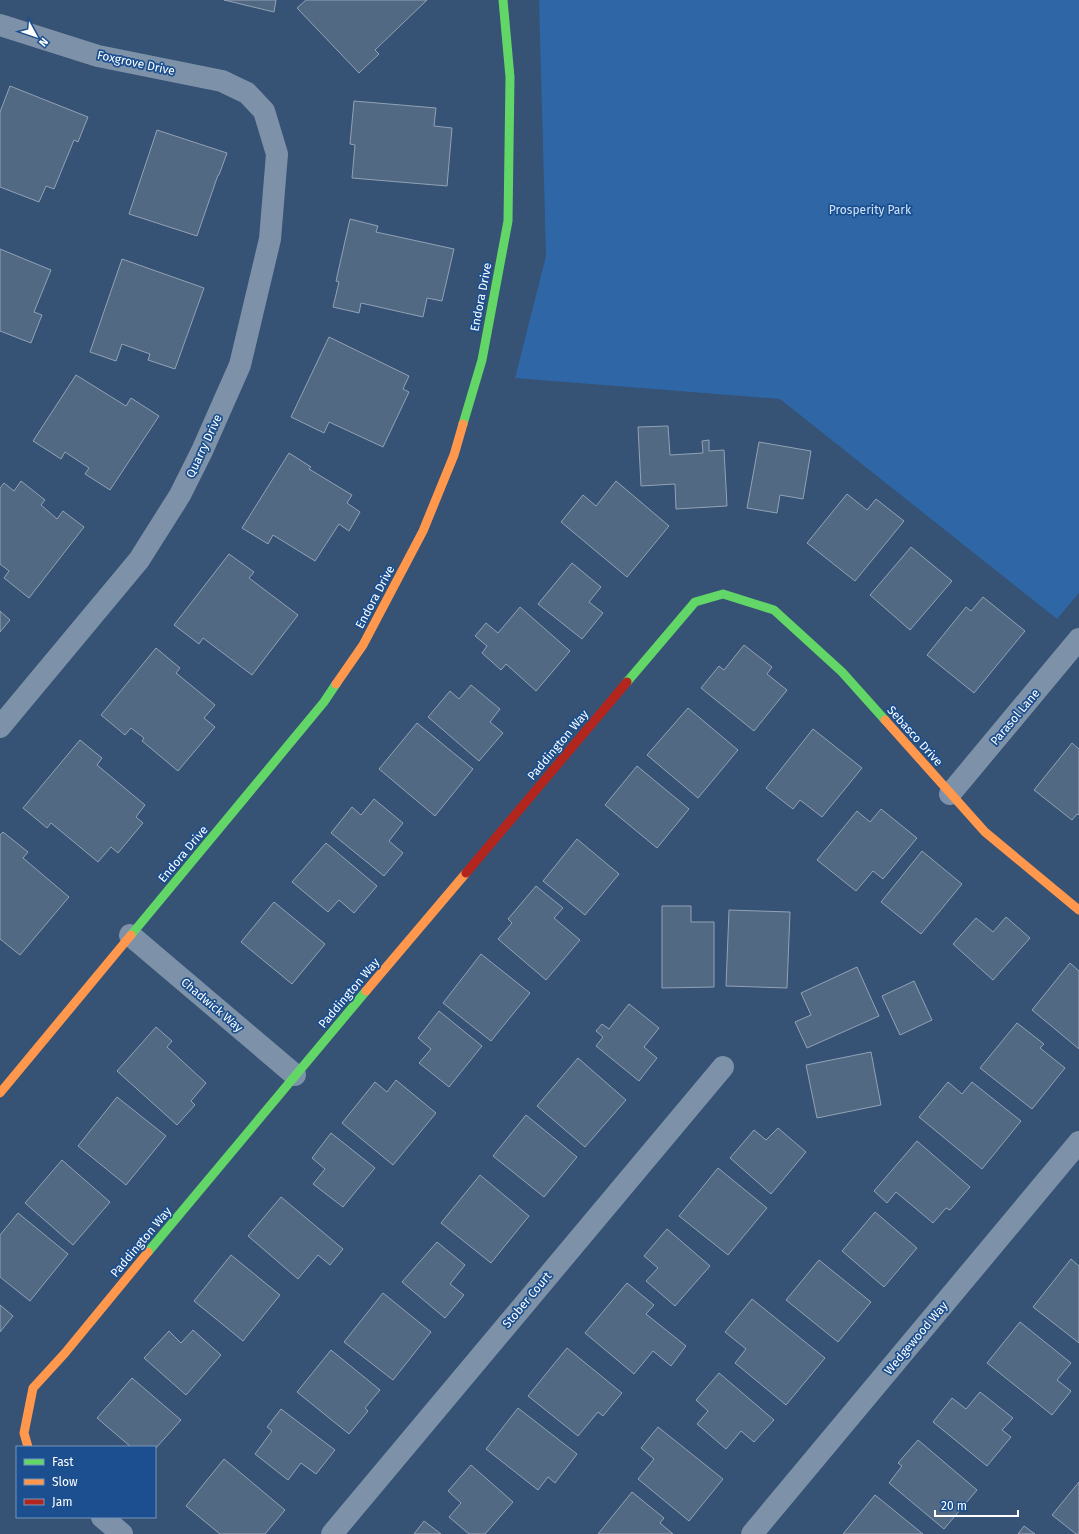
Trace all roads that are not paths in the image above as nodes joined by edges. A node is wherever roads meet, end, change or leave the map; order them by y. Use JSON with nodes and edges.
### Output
{"nodes":[{"id":1,"x":503,"y":0,"type":"edge"},
{"id":2,"x":0,"y":25,"type":"edge"},
{"id":3,"x":264,"y":111,"type":"joint"},
{"id":4,"x":723,"y":594,"type":"joint"},
{"id":5,"x":1079,"y":639,"type":"edge"},
{"id":6,"x":0,"y":727,"type":"edge"},
{"id":7,"x":950,"y":794,"type":"junction"},
{"id":8,"x":1079,"y":910,"type":"edge"},
{"id":9,"x":130,"y":935,"type":"junction"},
{"id":10,"x":723,"y":1067,"type":"dead end"},
{"id":11,"x":294,"y":1075,"type":"junction"},
{"id":12,"x":0,"y":1093,"type":"edge"},
{"id":13,"x":1079,"y":1142,"type":"edge"},
{"id":14,"x":28,"y":1446,"type":"edge"},
{"id":15,"x":103,"y":1518,"type":"edge"},
{"id":16,"x":122,"y":1534,"type":"edge"},
{"id":17,"x":332,"y":1534,"type":"edge"},
{"id":18,"x":752,"y":1534,"type":"edge"}],
"edges":[{"from":1,"to":9,"type":"street","name":"Endora Drive"},
{"from":2,"to":3,"type":"street","name":"Foxgrove Drive"},
{"from":3,"to":6,"type":"street","name":"Quarry Drive"},
{"from":4,"to":7,"type":"street","name":"Sebasco Drive"},
{"from":4,"to":11,"type":"street","name":"Paddington Way"},
{"from":5,"to":7,"type":"street","name":"Parasol Lane"},
{"from":7,"to":8,"type":"street","name":"Sebasco Drive"},
{"from":9,"to":11,"type":"street","name":"Chadwick Way"},
{"from":9,"to":12,"type":"street","name":"Endora Drive"},
{"from":10,"to":17,"type":"street","name":"Stober Court"},
{"from":11,"to":14,"type":"street","name":"Paddington Way"},
{"from":13,"to":18,"type":"street","name":"Wedgewood Way"},
{"from":15,"to":16,"type":"street"}]}
